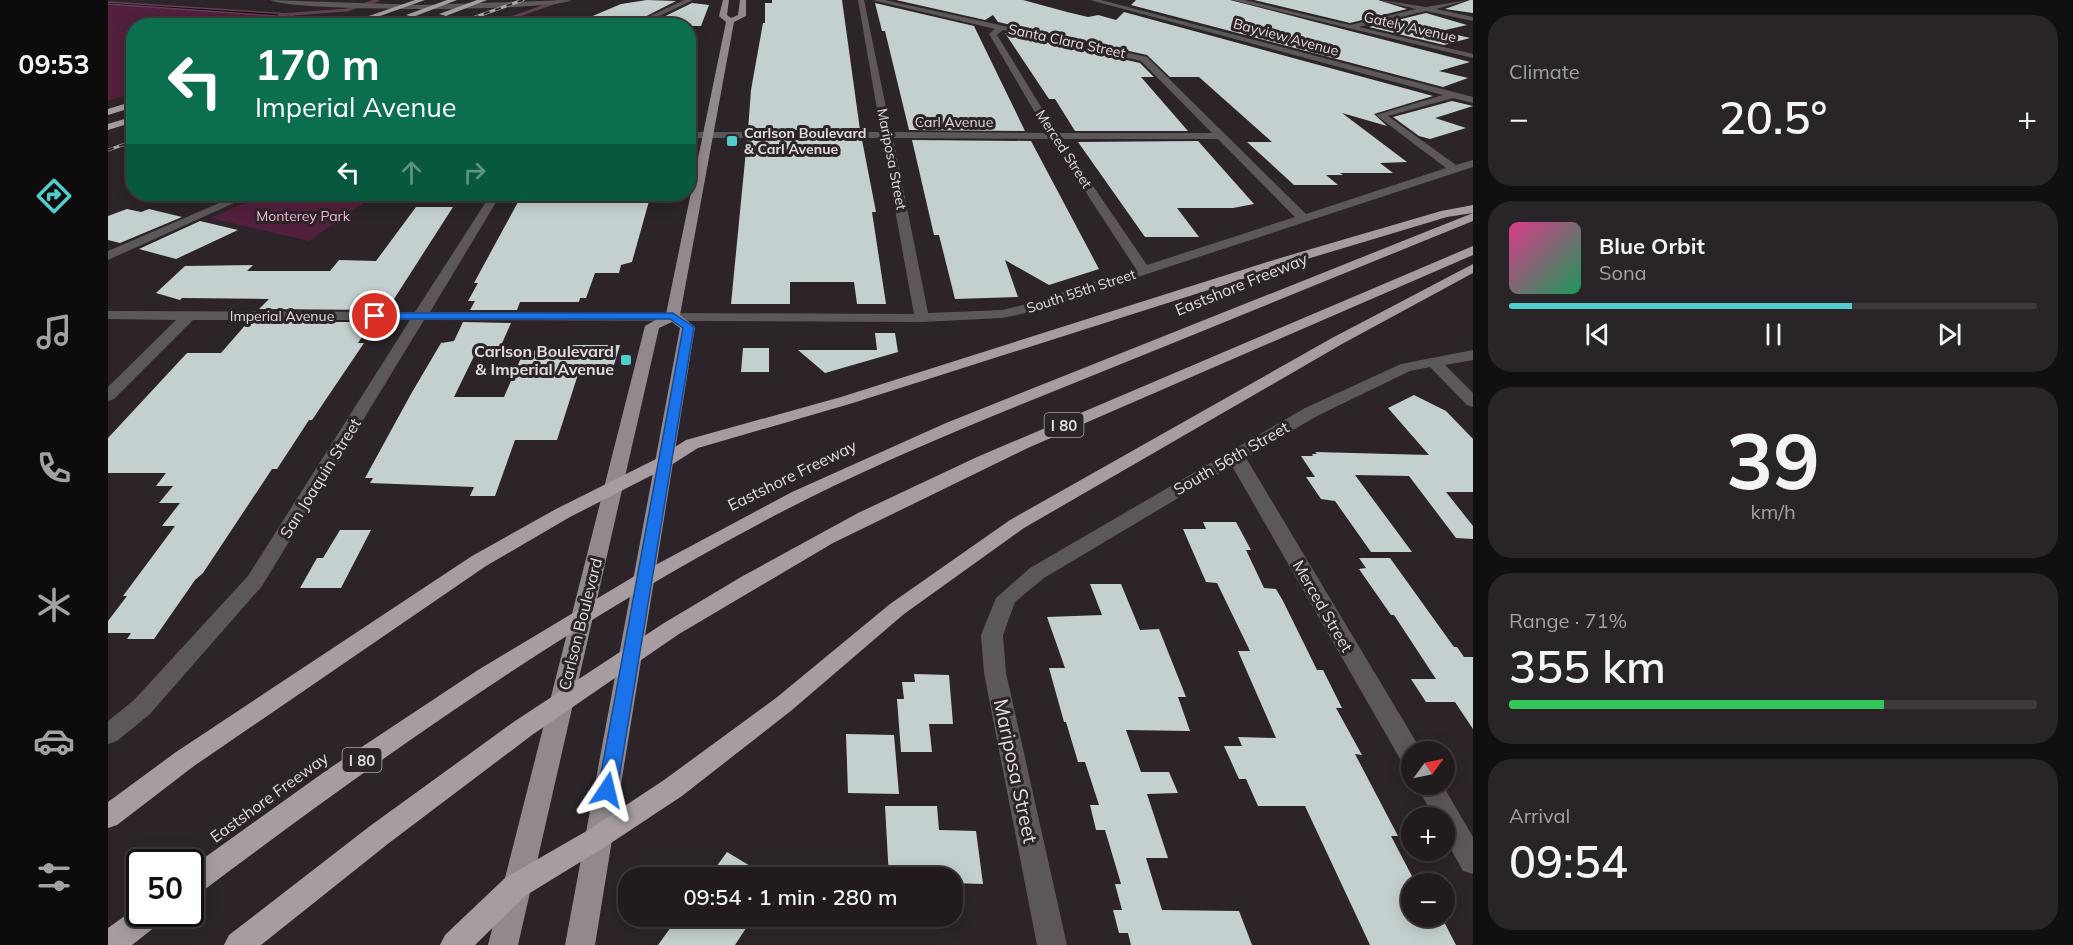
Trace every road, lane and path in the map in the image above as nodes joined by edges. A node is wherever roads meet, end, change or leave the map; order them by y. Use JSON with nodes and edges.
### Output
{"nodes":[{"id":1,"x":273,"y":0,"type":"edge"},
{"id":2,"x":335,"y":0,"type":"edge"},
{"id":3,"x":401,"y":0,"type":"edge"},
{"id":4,"x":422,"y":0,"type":"edge"},
{"id":5,"x":454,"y":0,"type":"edge"},
{"id":6,"x":519,"y":0,"type":"edge"},
{"id":7,"x":569,"y":0,"type":"edge"},
{"id":8,"x":690,"y":0,"type":"edge"},
{"id":9,"x":726,"y":0,"type":"edge"},
{"id":10,"x":743,"y":0,"type":"edge"},
{"id":11,"x":861,"y":0,"type":"edge"},
{"id":12,"x":875,"y":0,"type":"edge"},
{"id":13,"x":1093,"y":0,"type":"edge"},
{"id":14,"x":1235,"y":0,"type":"edge"},
{"id":15,"x":1383,"y":0,"type":"edge"},
{"id":16,"x":1465,"y":0,"type":"edge"},
{"id":17,"x":481,"y":1,"type":"edge"},
{"id":18,"x":464,"y":7,"type":"junction"},
{"id":19,"x":1427,"y":9,"type":"junction"},
{"id":20,"x":438,"y":16,"type":"dead end"},
{"id":21,"x":404,"y":17,"type":"dead end"},
{"id":22,"x":350,"y":18,"type":"edge"},
{"id":23,"x":366,"y":18,"type":"edge"},
{"id":24,"x":650,"y":18,"type":"edge"},
{"id":25,"x":1473,"y":19,"type":"edge"},
{"id":26,"x":730,"y":21,"type":"junction"},
{"id":27,"x":1003,"y":27,"type":"junction"},
{"id":28,"x":1349,"y":27,"type":"junction"},
{"id":29,"x":1473,"y":56,"type":"edge"},
{"id":30,"x":126,"y":95,"type":"edge"},
{"id":31,"x":1452,"y":95,"type":"junction"},
{"id":32,"x":1473,"y":100,"type":"edge"},
{"id":33,"x":108,"y":101,"type":"edge"},
{"id":34,"x":126,"y":106,"type":"edge"},
{"id":35,"x":108,"y":112,"type":"edge"},
{"id":36,"x":126,"y":121,"type":"edge"},
{"id":37,"x":108,"y":127,"type":"edge"},
{"id":38,"x":696,"y":135,"type":"edge"},
{"id":39,"x":709,"y":135,"type":"junction"},
{"id":40,"x":889,"y":135,"type":"junction"},
{"id":41,"x":1054,"y":136,"type":"junction"},
{"id":42,"x":1220,"y":136,"type":"junction"},
{"id":43,"x":1473,"y":163,"type":"edge"},
{"id":44,"x":1454,"y":169,"type":"junction"},
{"id":45,"x":696,"y":200,"type":"edge"},
{"id":46,"x":232,"y":201,"type":"edge"},
{"id":47,"x":492,"y":201,"type":"edge"},
{"id":48,"x":696,"y":201,"type":"edge"},
{"id":49,"x":1473,"y":209,"type":"edge"},
{"id":50,"x":1473,"y":217,"type":"edge"},
{"id":51,"x":1304,"y":219,"type":"junction"},
{"id":52,"x":1473,"y":250,"type":"edge"},
{"id":53,"x":108,"y":256,"type":"edge"},
{"id":54,"x":1473,"y":268,"type":"edge"},
{"id":55,"x":1144,"y":271,"type":"junction"},
{"id":56,"x":108,"y":315,"type":"edge"},
{"id":57,"x":189,"y":315,"type":"junction"},
{"id":58,"x":422,"y":316,"type":"junction"},
{"id":59,"x":673,"y":316,"type":"junction"},
{"id":60,"x":922,"y":318,"type":"junction"},
{"id":61,"x":1473,"y":355,"type":"edge"},
{"id":62,"x":1433,"y":361,"type":"junction"},
{"id":63,"x":108,"y":396,"type":"edge"},
{"id":64,"x":1473,"y":402,"type":"edge"},
{"id":65,"x":1235,"y":455,"type":"junction"},
{"id":66,"x":662,"y":463,"type":"junction"},
{"id":67,"x":613,"y":490,"type":"junction"},
{"id":68,"x":1006,"y":598,"type":"joint"},
{"id":69,"x":108,"y":734,"type":"edge"},
{"id":70,"x":1403,"y":741,"type":"edge"},
{"id":71,"x":1434,"y":795,"type":"edge"},
{"id":72,"x":108,"y":817,"type":"edge"},
{"id":73,"x":599,"y":837,"type":"junction"},
{"id":74,"x":1473,"y":862,"type":"edge"},
{"id":75,"x":204,"y":874,"type":"edge"},
{"id":76,"x":514,"y":887,"type":"junction"},
{"id":77,"x":133,"y":927,"type":"edge"},
{"id":78,"x":109,"y":945,"type":"edge"},
{"id":79,"x":239,"y":945,"type":"edge"},
{"id":80,"x":455,"y":945,"type":"edge"},
{"id":81,"x":502,"y":945,"type":"edge"},
{"id":82,"x":580,"y":945,"type":"edge"},
{"id":83,"x":1052,"y":945,"type":"edge"}],
"edges":[{"from":1,"to":18,"type":"street"},
{"from":2,"to":17,"type":"street"},
{"from":3,"to":22,"type":"highway"},
{"from":4,"to":23,"type":"highway"},
{"from":5,"to":21,"type":"highway"},
{"from":6,"to":17,"type":"street"},
{"from":7,"to":18,"type":"street"},
{"from":8,"to":24,"type":"street"},
{"from":9,"to":26,"type":"main road"},
{"from":10,"to":26,"type":"main road"},
{"from":11,"to":40,"type":"street","name":"Mariposa Street"},
{"from":12,"to":27,"type":"street","name":"Santa Clara Street"},
{"from":13,"to":31,"type":"street","name":"Bayview Avenue"},
{"from":14,"to":28,"type":"street","name":"Gately Avenue"},
{"from":15,"to":19,"type":"street"},
{"from":16,"to":19,"type":"street"},
{"from":17,"to":18,"type":"highway"},
{"from":18,"to":20,"type":"highway"},
{"from":19,"to":25,"type":"street"},
{"from":19,"to":28,"type":"street"},
{"from":26,"to":39,"type":"main road"},
{"from":27,"to":41,"type":"street","name":"Merced Street"},
{"from":27,"to":42,"type":"street","name":"Santa Clara Street"},
{"from":28,"to":29,"type":"street","name":"Gately Avenue"},
{"from":30,"to":33,"type":"highway"},
{"from":31,"to":32,"type":"street","name":"Bayview Avenue"},
{"from":31,"to":44,"type":"street"},
{"from":34,"to":35,"type":"highway"},
{"from":36,"to":37,"type":"highway"},
{"from":38,"to":39,"type":"street","name":"Carl Avenue"},
{"from":39,"to":40,"type":"street","name":"Carl Avenue"},
{"from":39,"to":45,"type":"main road"},
{"from":40,"to":41,"type":"street","name":"Carl Avenue"},
{"from":40,"to":60,"type":"street","name":"Mariposa Street"},
{"from":41,"to":42,"type":"street","name":"Carl Avenue"},
{"from":41,"to":55,"type":"street","name":"Merced Street"},
{"from":42,"to":51,"type":"street","name":"Santa Clara Street"},
{"from":43,"to":44,"type":"street","name":"South 55th Street"},
{"from":44,"to":51,"type":"street","name":"South 55th Street"},
{"from":46,"to":53,"type":"street"},
{"from":47,"to":58,"type":"street","name":"San Joaquin Street"},
{"from":48,"to":59,"type":"main road"},
{"from":49,"to":66,"type":"highway"},
{"from":50,"to":75,"type":"highway","name":"Eastshore Freeway","number":"I 80"},
{"from":51,"to":55,"type":"street","name":"South 55th Street"},
{"from":52,"to":79,"type":"highway","number":"I 80"},
{"from":54,"to":73,"type":"highway"},
{"from":55,"to":60,"type":"street","name":"South 55th Street"},
{"from":56,"to":57,"type":"street","name":"Imperial Avenue"},
{"from":57,"to":58,"type":"street","name":"Imperial Avenue"},
{"from":57,"to":63,"type":"street"},
{"from":58,"to":59,"type":"street","name":"Imperial Avenue"},
{"from":58,"to":69,"type":"street","name":"San Joaquin Street"},
{"from":59,"to":60,"type":"street","name":"South 55th Street"},
{"from":59,"to":66,"type":"main road"},
{"from":59,"to":67,"type":"main road","name":"Carlson Boulevard"},
{"from":61,"to":62,"type":"street","name":"South 56th Street"},
{"from":62,"to":64,"type":"street"},
{"from":62,"to":65,"type":"street","name":"South 56th Street"},
{"from":65,"to":68,"type":"street","name":"South 56th Street"},
{"from":65,"to":70,"type":"street","name":"Merced Street"},
{"from":66,"to":67,"type":"highway"},
{"from":66,"to":73,"type":"main road"},
{"from":67,"to":72,"type":"highway"},
{"from":67,"to":76,"type":"main road","name":"Carlson Boulevard"},
{"from":68,"to":83,"type":"street","name":"Mariposa Street"},
{"from":71,"to":74,"type":"street"},
{"from":73,"to":76,"type":"highway"},
{"from":73,"to":82,"type":"main road"},
{"from":76,"to":80,"type":"highway"},
{"from":76,"to":81,"type":"main road","name":"Carlson Boulevard"},
{"from":77,"to":78,"type":"highway"}]}
